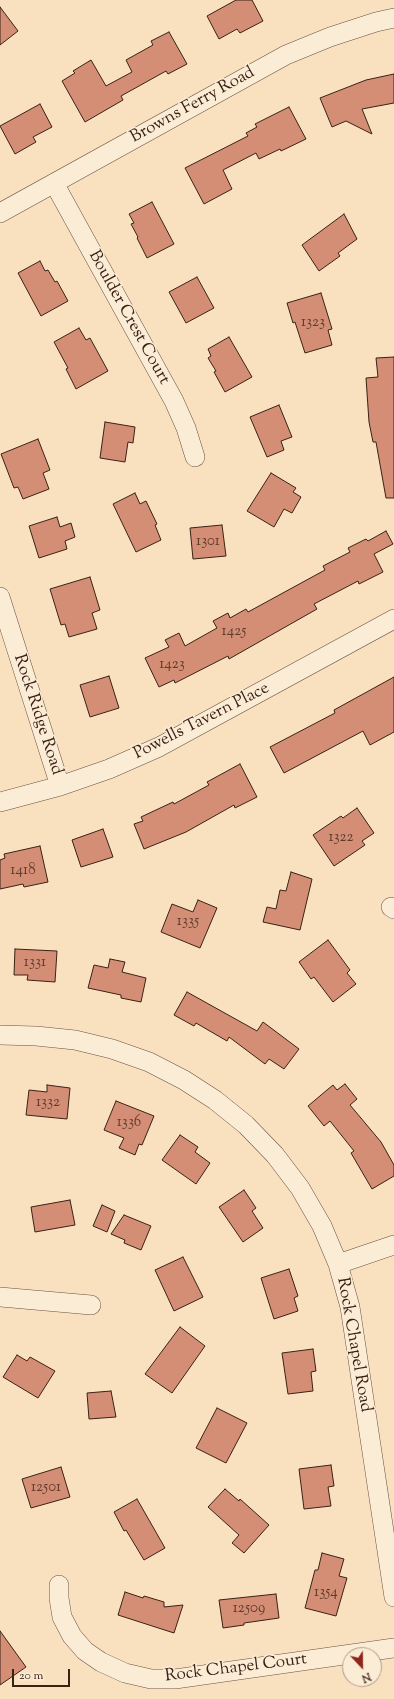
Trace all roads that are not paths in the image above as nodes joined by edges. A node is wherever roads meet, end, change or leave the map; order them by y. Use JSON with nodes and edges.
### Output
{"nodes":[{"id":1,"x":394,"y":18,"type":"edge"},
{"id":2,"x":54,"y":183,"type":"junction"},
{"id":3,"x":0,"y":213,"type":"edge"},
{"id":4,"x":195,"y":458,"type":"dead end"},
{"id":5,"x":0,"y":597,"type":"edge"},
{"id":6,"x":394,"y":619,"type":"edge"},
{"id":7,"x":60,"y":786,"type":"junction"},
{"id":8,"x":0,"y":802,"type":"edge"},
{"id":9,"x":0,"y":1035,"type":"edge"},
{"id":10,"x":394,"y":1245,"type":"edge"},
{"id":11,"x":338,"y":1264,"type":"junction"},
{"id":12,"x":0,"y":1297,"type":"edge"},
{"id":13,"x":91,"y":1305,"type":"dead end"},
{"id":14,"x":59,"y":1585,"type":"dead end"},
{"id":15,"x":394,"y":1597,"type":"edge"},
{"id":16,"x":394,"y":1648,"type":"edge"}],
"edges":[{"from":1,"to":2,"type":"street","name":"Browns Ferry Road"},
{"from":2,"to":3,"type":"street","name":"Browns Ferry Road"},
{"from":2,"to":4,"type":"street","name":"Boulder Crest Court"},
{"from":5,"to":7,"type":"street","name":"Rock Ridge Road"},
{"from":6,"to":7,"type":"street","name":"Powells Tavern Place"},
{"from":7,"to":8,"type":"street","name":"Powells Tavern Place"},
{"from":9,"to":11,"type":"street","name":"Rock Chapel Road"},
{"from":10,"to":11,"type":"street"},
{"from":11,"to":15,"type":"street","name":"Rock Chapel Road"},
{"from":12,"to":13,"type":"street"},
{"from":14,"to":16,"type":"street","name":"Rock Chapel Court"}]}
